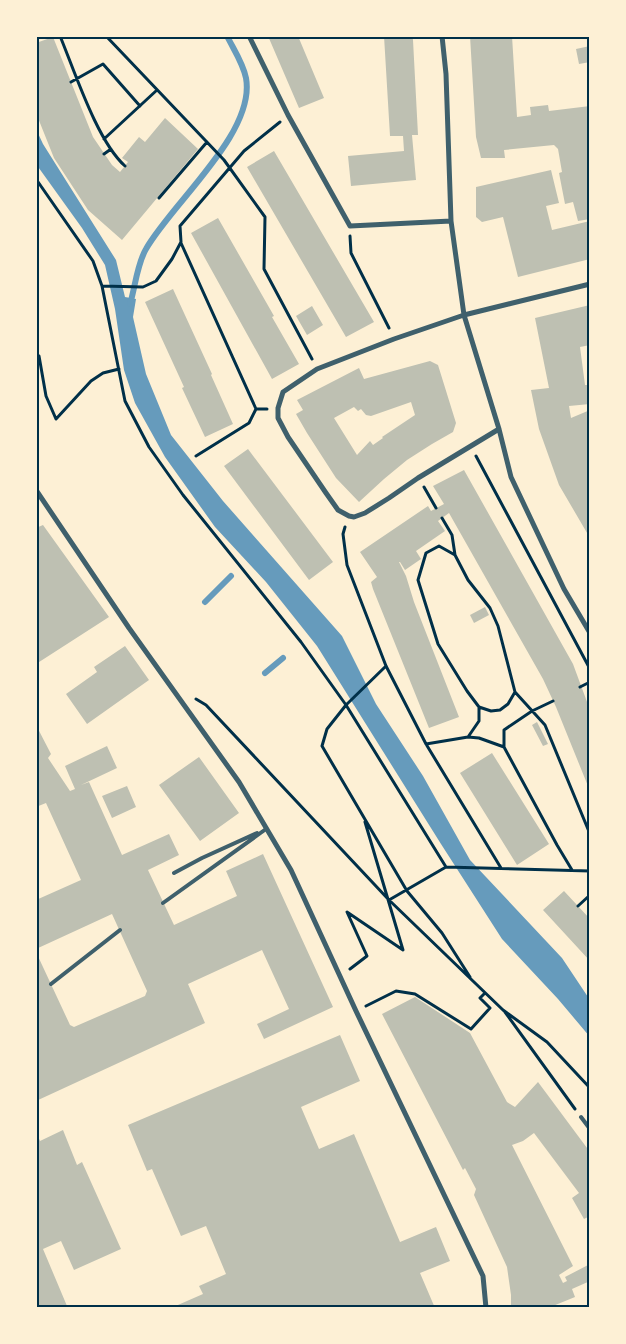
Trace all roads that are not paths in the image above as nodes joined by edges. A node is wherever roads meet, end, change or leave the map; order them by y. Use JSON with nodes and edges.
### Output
{"nodes":[{"id":1,"x":249,"y":36,"type":"edge"},
{"id":2,"x":442,"y":36,"type":"edge"},
{"id":3,"x":451,"y":221,"type":"junction"},
{"id":4,"x":590,"y":284,"type":"edge"},
{"id":5,"x":464,"y":315,"type":"junction"},
{"id":6,"x":499,"y":429,"type":"junction"},
{"id":7,"x":36,"y":490,"type":"edge"},
{"id":8,"x":590,"y":633,"type":"edge"},
{"id":9,"x":266,"y":829,"type":"junction"},
{"id":10,"x":174,"y":873,"type":"dead end"},
{"id":11,"x":163,"y":903,"type":"dead end"},
{"id":12,"x":120,"y":930,"type":"dead end"},
{"id":13,"x":51,"y":984,"type":"dead end"},
{"id":14,"x":581,"y":1117,"type":"road end"},
{"id":15,"x":590,"y":1129,"type":"edge"},
{"id":16,"x":486,"y":1308,"type":"edge"}],
"edges":[{"from":1,"to":3,"type":"street"},
{"from":2,"to":3,"type":"street"},
{"from":3,"to":5,"type":"street"},
{"from":4,"to":5,"type":"street"},
{"from":5,"to":6,"type":"street"},
{"from":5,"to":6,"type":"street"},
{"from":6,"to":8,"type":"street"},
{"from":7,"to":9,"type":"street"},
{"from":9,"to":10,"type":"lane"},
{"from":9,"to":11,"type":"lane"},
{"from":9,"to":16,"type":"street"},
{"from":12,"to":13,"type":"lane"},
{"from":14,"to":15,"type":"lane"}]}
